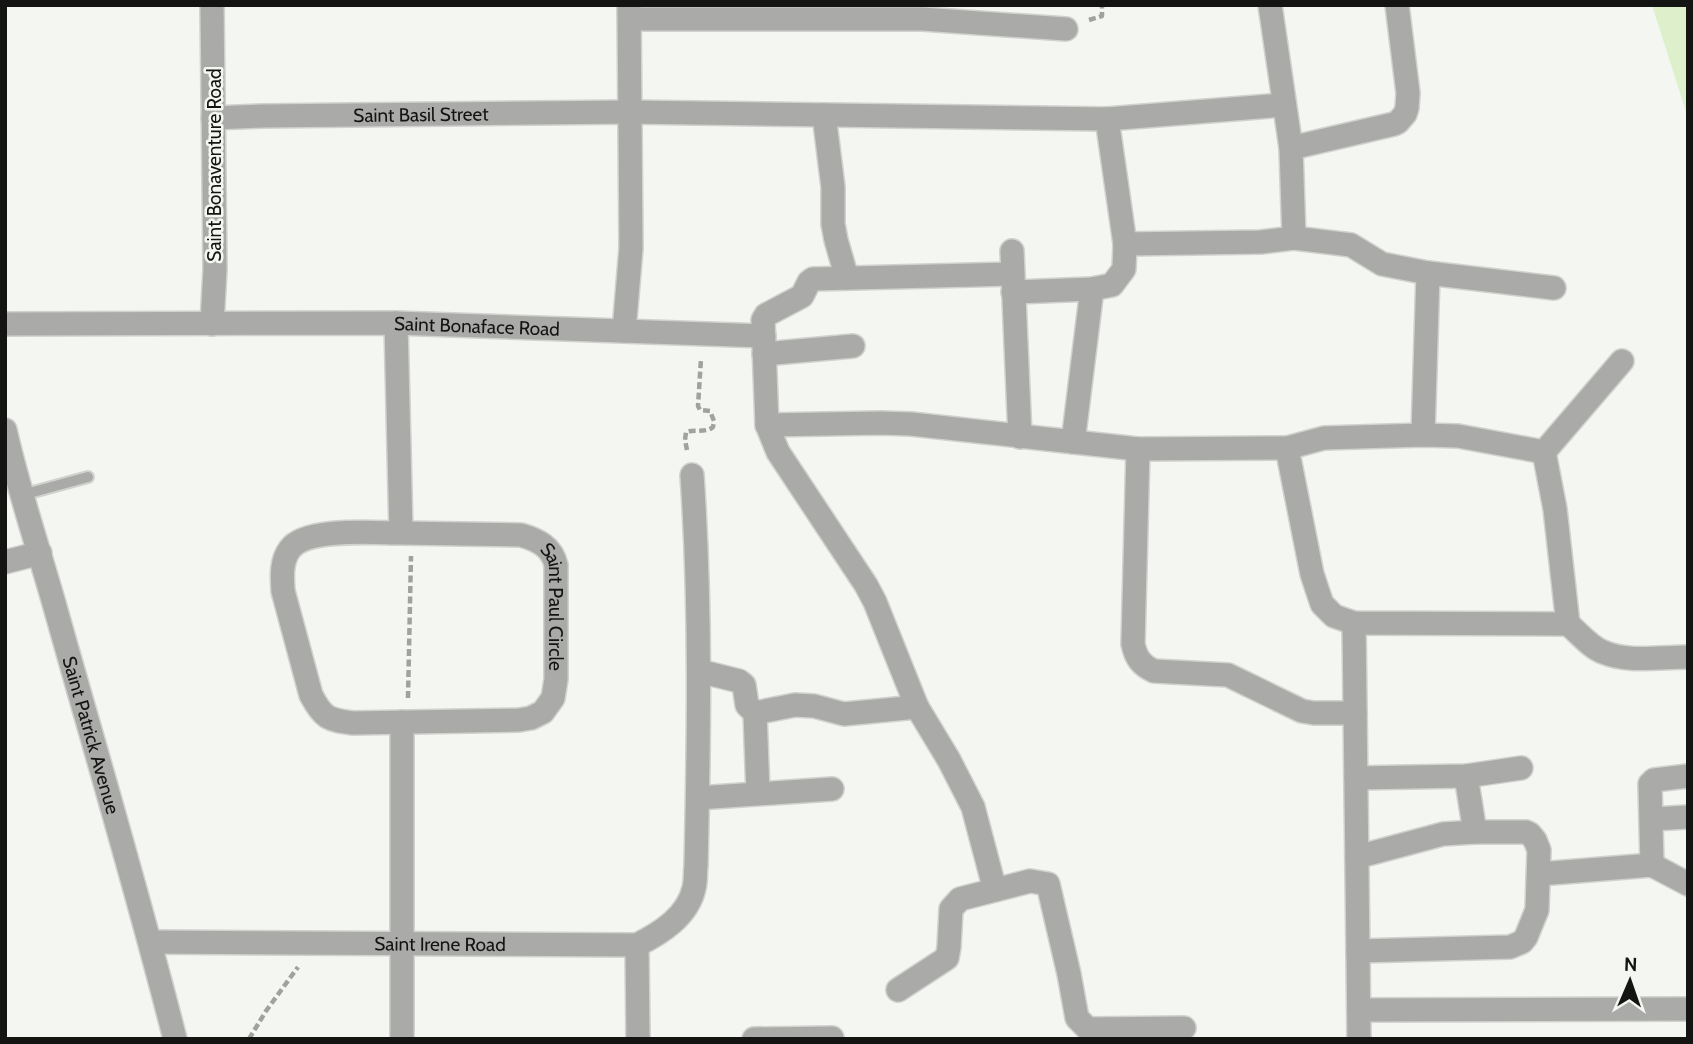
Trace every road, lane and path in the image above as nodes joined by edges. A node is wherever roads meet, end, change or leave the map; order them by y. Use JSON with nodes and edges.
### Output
{"nodes":[{"id":1,"x":212,"y":5,"type":"edge"},
{"id":2,"x":1270,"y":5,"type":"edge"},
{"id":3,"x":1397,"y":5,"type":"edge"},
{"id":4,"x":629,"y":12,"type":"edge"},
{"id":5,"x":1066,"y":29,"type":"dead end"},
{"id":6,"x":1283,"y":105,"type":"junction"},
{"id":7,"x":630,"y":112,"type":"junction"},
{"id":8,"x":824,"y":115,"type":"junction"},
{"id":9,"x":213,"y":118,"type":"junction"},
{"id":10,"x":1107,"y":119,"type":"junction"},
{"id":11,"x":1291,"y":148,"type":"junction"},
{"id":12,"x":1293,"y":238,"type":"junction"},
{"id":13,"x":1125,"y":244,"type":"junction"},
{"id":14,"x":1012,"y":251,"type":"dead end"},
{"id":15,"x":1428,"y":273,"type":"junction"},
{"id":16,"x":847,"y":278,"type":"junction"},
{"id":17,"x":1013,"y":283,"type":"junction"},
{"id":18,"x":1554,"y":288,"type":"dead end"},
{"id":19,"x":1091,"y":289,"type":"junction"},
{"id":20,"x":396,"y":323,"type":"junction"},
{"id":21,"x":5,"y":324,"type":"edge"},
{"id":22,"x":212,"y":324,"type":"junction"},
{"id":23,"x":624,"y":331,"type":"junction"},
{"id":24,"x":703,"y":333,"type":"junction"},
{"id":25,"x":764,"y":345,"type":"junction"},
{"id":26,"x":853,"y":346,"type":"dead end"},
{"id":27,"x":1622,"y":361,"type":"dead end"},
{"id":28,"x":768,"y":425,"type":"junction"},
{"id":29,"x":5,"y":430,"type":"edge"},
{"id":30,"x":1423,"y":435,"type":"junction"},
{"id":31,"x":1020,"y":436,"type":"junction"},
{"id":32,"x":1073,"y":442,"type":"junction"},
{"id":33,"x":1287,"y":448,"type":"junction"},
{"id":34,"x":1138,"y":449,"type":"junction"},
{"id":35,"x":1544,"y":452,"type":"junction"},
{"id":36,"x":692,"y":475,"type":"joint"},
{"id":37,"x":88,"y":477,"type":"dead end"},
{"id":38,"x":22,"y":495,"type":"junction"},
{"id":39,"x":401,"y":533,"type":"junction"},
{"id":40,"x":40,"y":553,"type":"junction"},
{"id":41,"x":5,"y":562,"type":"edge"},
{"id":42,"x":1354,"y":623,"type":"junction"},
{"id":43,"x":1568,"y":624,"type":"junction"},
{"id":44,"x":1688,"y":657,"type":"edge"},
{"id":45,"x":699,"y":671,"type":"junction"},
{"id":46,"x":916,"y":707,"type":"junction"},
{"id":47,"x":755,"y":713,"type":"junction"},
{"id":48,"x":1355,"y":713,"type":"junction"},
{"id":49,"x":402,"y":722,"type":"junction"},
{"id":50,"x":1521,"y":768,"type":"dead end"},
{"id":51,"x":1466,"y":776,"type":"junction"},
{"id":52,"x":1688,"y":776,"type":"edge"},
{"id":53,"x":1356,"y":778,"type":"junction"},
{"id":54,"x":832,"y":789,"type":"dead end"},
{"id":55,"x":758,"y":793,"type":"junction"},
{"id":56,"x":698,"y":798,"type":"junction"},
{"id":57,"x":1688,"y":817,"type":"edge"},
{"id":58,"x":1652,"y":819,"type":"junction"},
{"id":59,"x":1475,"y":832,"type":"junction"},
{"id":60,"x":1357,"y":857,"type":"junction"},
{"id":61,"x":1652,"y":865,"type":"junction"},
{"id":62,"x":1539,"y":874,"type":"junction"},
{"id":63,"x":1688,"y":884,"type":"edge"},
{"id":64,"x":995,"y":890,"type":"junction"},
{"id":65,"x":150,"y":942,"type":"junction"},
{"id":66,"x":316,"y":943,"type":"junction"},
{"id":67,"x":402,"y":943,"type":"junction"},
{"id":68,"x":637,"y":945,"type":"junction"},
{"id":69,"x":1358,"y":951,"type":"junction"},
{"id":70,"x":898,"y":990,"type":"dead end"},
{"id":71,"x":1688,"y":1009,"type":"edge"},
{"id":72,"x":1359,"y":1010,"type":"junction"},
{"id":73,"x":1184,"y":1028,"type":"dead end"},
{"id":74,"x":832,"y":1038,"type":"edge"},
{"id":75,"x":176,"y":1039,"type":"edge"},
{"id":76,"x":249,"y":1039,"type":"edge"},
{"id":77,"x":402,"y":1039,"type":"edge"},
{"id":78,"x":638,"y":1039,"type":"edge"},
{"id":79,"x":754,"y":1039,"type":"edge"},
{"id":80,"x":1359,"y":1039,"type":"edge"}],
"edges":[{"from":1,"to":9,"type":"street","name":"Saint Bonaventure Road"},
{"from":2,"to":6,"type":"street"},
{"from":3,"to":11,"type":"street"},
{"from":4,"to":5,"type":"street"},
{"from":4,"to":7,"type":"street"},
{"from":6,"to":10,"type":"street","name":"Saint Basil Street"},
{"from":6,"to":11,"type":"street"},
{"from":7,"to":8,"type":"street","name":"Saint Basil Street"},
{"from":7,"to":9,"type":"street","name":"Saint Basil Street"},
{"from":7,"to":23,"type":"street"},
{"from":8,"to":10,"type":"street","name":"Saint Basil Street"},
{"from":8,"to":16,"type":"street"},
{"from":9,"to":22,"type":"street","name":"Saint Bonaventure Road"},
{"from":10,"to":13,"type":"street"},
{"from":11,"to":12,"type":"street"},
{"from":12,"to":13,"type":"street"},
{"from":12,"to":15,"type":"street"},
{"from":13,"to":19,"type":"street"},
{"from":14,"to":17,"type":"street"},
{"from":15,"to":18,"type":"street"},
{"from":15,"to":30,"type":"street"},
{"from":16,"to":17,"type":"street"},
{"from":16,"to":25,"type":"street"},
{"from":17,"to":19,"type":"street"},
{"from":17,"to":31,"type":"street"},
{"from":19,"to":32,"type":"street"},
{"from":20,"to":22,"type":"street","name":"Saint Bonaface Road"},
{"from":20,"to":23,"type":"street","name":"Saint Bonaface Road"},
{"from":20,"to":39,"type":"street"},
{"from":21,"to":22,"type":"street","name":"Saint Bonaface Road"},
{"from":23,"to":24,"type":"street","name":"Saint Bonaface Road"},
{"from":24,"to":25,"type":"street","name":"Saint Bonaface Road"},
{"from":24,"to":36,"type":"path"},
{"from":25,"to":26,"type":"street","name":"Saint Bonaface Road"},
{"from":25,"to":28,"type":"street"},
{"from":27,"to":35,"type":"street"},
{"from":28,"to":31,"type":"street"},
{"from":28,"to":46,"type":"street"},
{"from":29,"to":38,"type":"street","name":"Saint Patrick Avenue"},
{"from":30,"to":33,"type":"street"},
{"from":30,"to":35,"type":"street"},
{"from":31,"to":32,"type":"street"},
{"from":32,"to":34,"type":"street"},
{"from":33,"to":34,"type":"street"},
{"from":33,"to":42,"type":"street"},
{"from":34,"to":48,"type":"street"},
{"from":35,"to":43,"type":"street"},
{"from":36,"to":45,"type":"street"},
{"from":37,"to":38,"type":"lane"},
{"from":38,"to":40,"type":"street","name":"Saint Patrick Avenue"},
{"from":39,"to":49,"type":"path"},
{"from":39,"to":49,"type":"street","name":"Saint Paul Circle"},
{"from":39,"to":49,"type":"street","name":"Saint Paul Circle"},
{"from":40,"to":41,"type":"street"},
{"from":40,"to":65,"type":"street","name":"Saint Patrick Avenue"},
{"from":42,"to":43,"type":"street"},
{"from":42,"to":48,"type":"street"},
{"from":43,"to":44,"type":"street"},
{"from":45,"to":47,"type":"street"},
{"from":45,"to":56,"type":"street"},
{"from":46,"to":47,"type":"street"},
{"from":46,"to":64,"type":"street"},
{"from":47,"to":55,"type":"street"},
{"from":48,"to":53,"type":"street"},
{"from":49,"to":67,"type":"street"},
{"from":50,"to":51,"type":"street"},
{"from":51,"to":53,"type":"street"},
{"from":51,"to":59,"type":"street"},
{"from":52,"to":58,"type":"street"},
{"from":53,"to":60,"type":"street"},
{"from":54,"to":55,"type":"street"},
{"from":55,"to":56,"type":"street"},
{"from":56,"to":68,"type":"street"},
{"from":57,"to":58,"type":"street"},
{"from":58,"to":61,"type":"street"},
{"from":59,"to":60,"type":"street"},
{"from":59,"to":62,"type":"street"},
{"from":60,"to":69,"type":"street"},
{"from":61,"to":62,"type":"street"},
{"from":61,"to":63,"type":"street"},
{"from":62,"to":69,"type":"street"},
{"from":64,"to":70,"type":"street"},
{"from":64,"to":73,"type":"street"},
{"from":65,"to":66,"type":"street","name":"Saint Irene Road"},
{"from":65,"to":75,"type":"street","name":"Saint Patrick Avenue"},
{"from":66,"to":67,"type":"street","name":"Saint Irene Road"},
{"from":66,"to":76,"type":"path"},
{"from":67,"to":68,"type":"street","name":"Saint Irene Road"},
{"from":67,"to":77,"type":"street"},
{"from":68,"to":78,"type":"street"},
{"from":69,"to":72,"type":"street"},
{"from":71,"to":72,"type":"street"},
{"from":72,"to":80,"type":"street"},
{"from":74,"to":79,"type":"street"}]}
